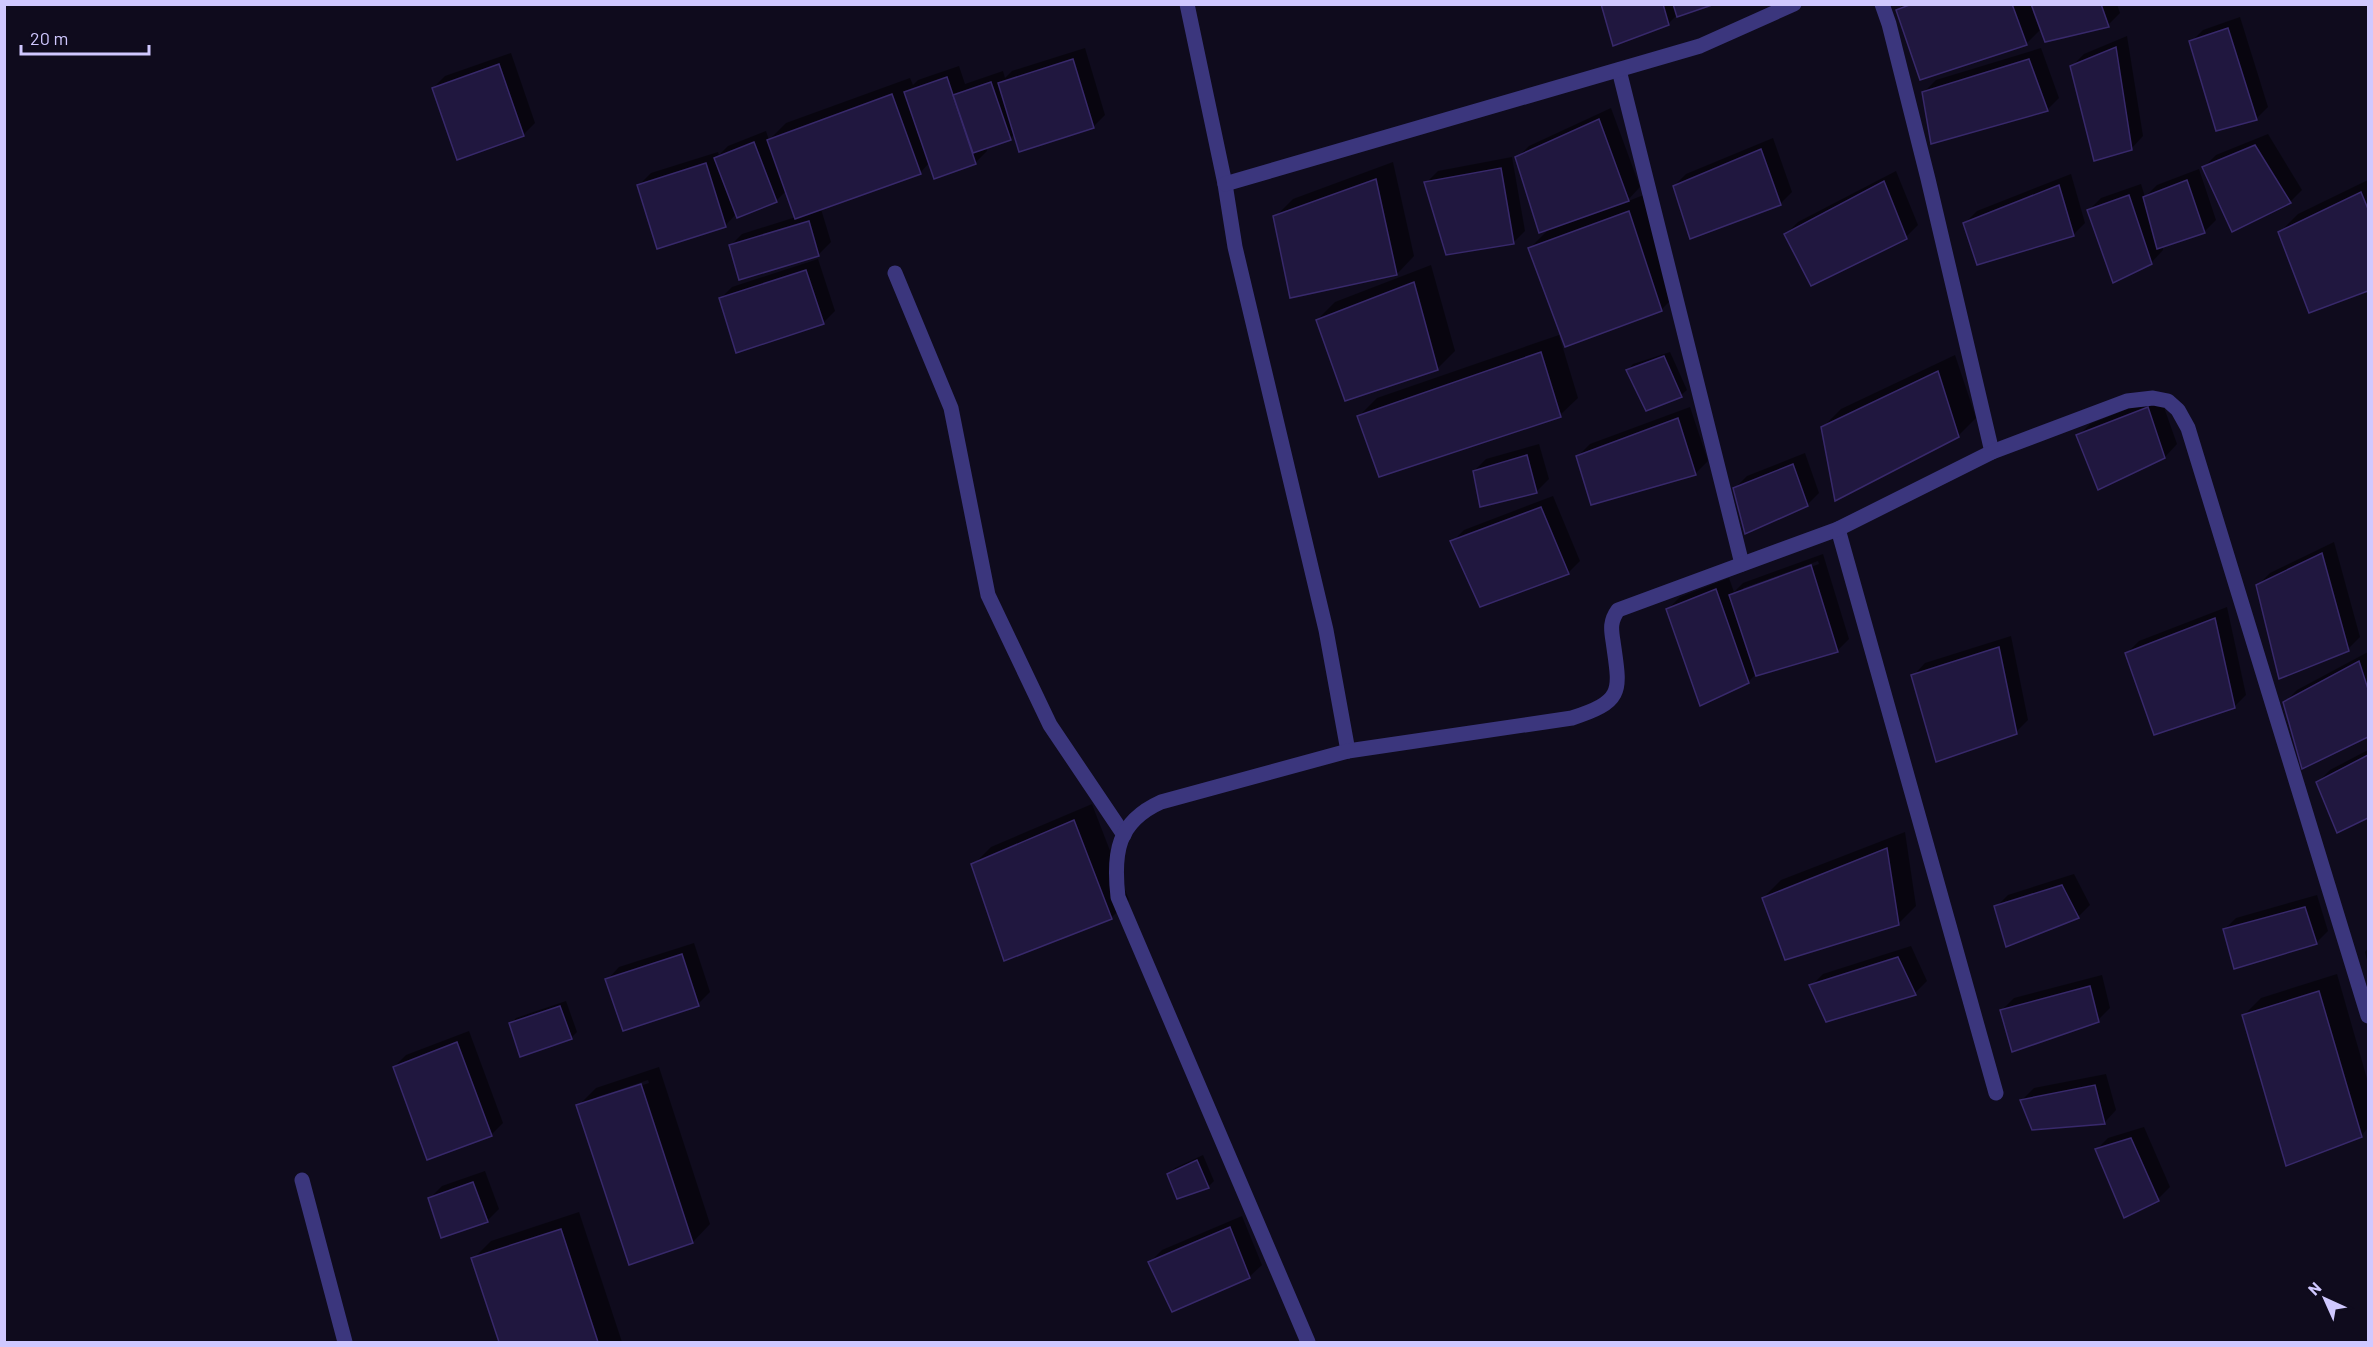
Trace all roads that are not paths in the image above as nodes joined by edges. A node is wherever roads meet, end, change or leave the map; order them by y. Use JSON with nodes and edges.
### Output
{"nodes":[{"id":1,"x":1187,"y":4,"type":"edge"},
{"id":2,"x":1794,"y":4,"type":"edge"},
{"id":3,"x":1882,"y":4,"type":"edge"},
{"id":4,"x":1619,"y":70,"type":"junction"},
{"id":5,"x":1225,"y":184,"type":"junction"},
{"id":6,"x":894,"y":273,"type":"dead end"},
{"id":7,"x":1992,"y":452,"type":"junction"},
{"id":8,"x":1838,"y":529,"type":"junction"},
{"id":9,"x":1742,"y":564,"type":"junction"},
{"id":10,"x":1348,"y":751,"type":"junction"},
{"id":11,"x":1124,"y":835,"type":"junction"},
{"id":12,"x":2368,"y":1017,"type":"edge"},
{"id":13,"x":1996,"y":1093,"type":"dead end"},
{"id":14,"x":302,"y":1180,"type":"dead end"},
{"id":15,"x":345,"y":1342,"type":"edge"},
{"id":16,"x":1308,"y":1342,"type":"edge"}],
"edges":[{"from":1,"to":5,"type":"street"},
{"from":2,"to":4,"type":"street"},
{"from":3,"to":7,"type":"street"},
{"from":4,"to":5,"type":"street"},
{"from":4,"to":9,"type":"street"},
{"from":5,"to":10,"type":"street"},
{"from":6,"to":11,"type":"street"},
{"from":7,"to":8,"type":"street"},
{"from":7,"to":12,"type":"street"},
{"from":8,"to":9,"type":"street"},
{"from":8,"to":13,"type":"street"},
{"from":9,"to":10,"type":"street"},
{"from":10,"to":11,"type":"street"},
{"from":11,"to":16,"type":"street"},
{"from":14,"to":15,"type":"street"}]}
